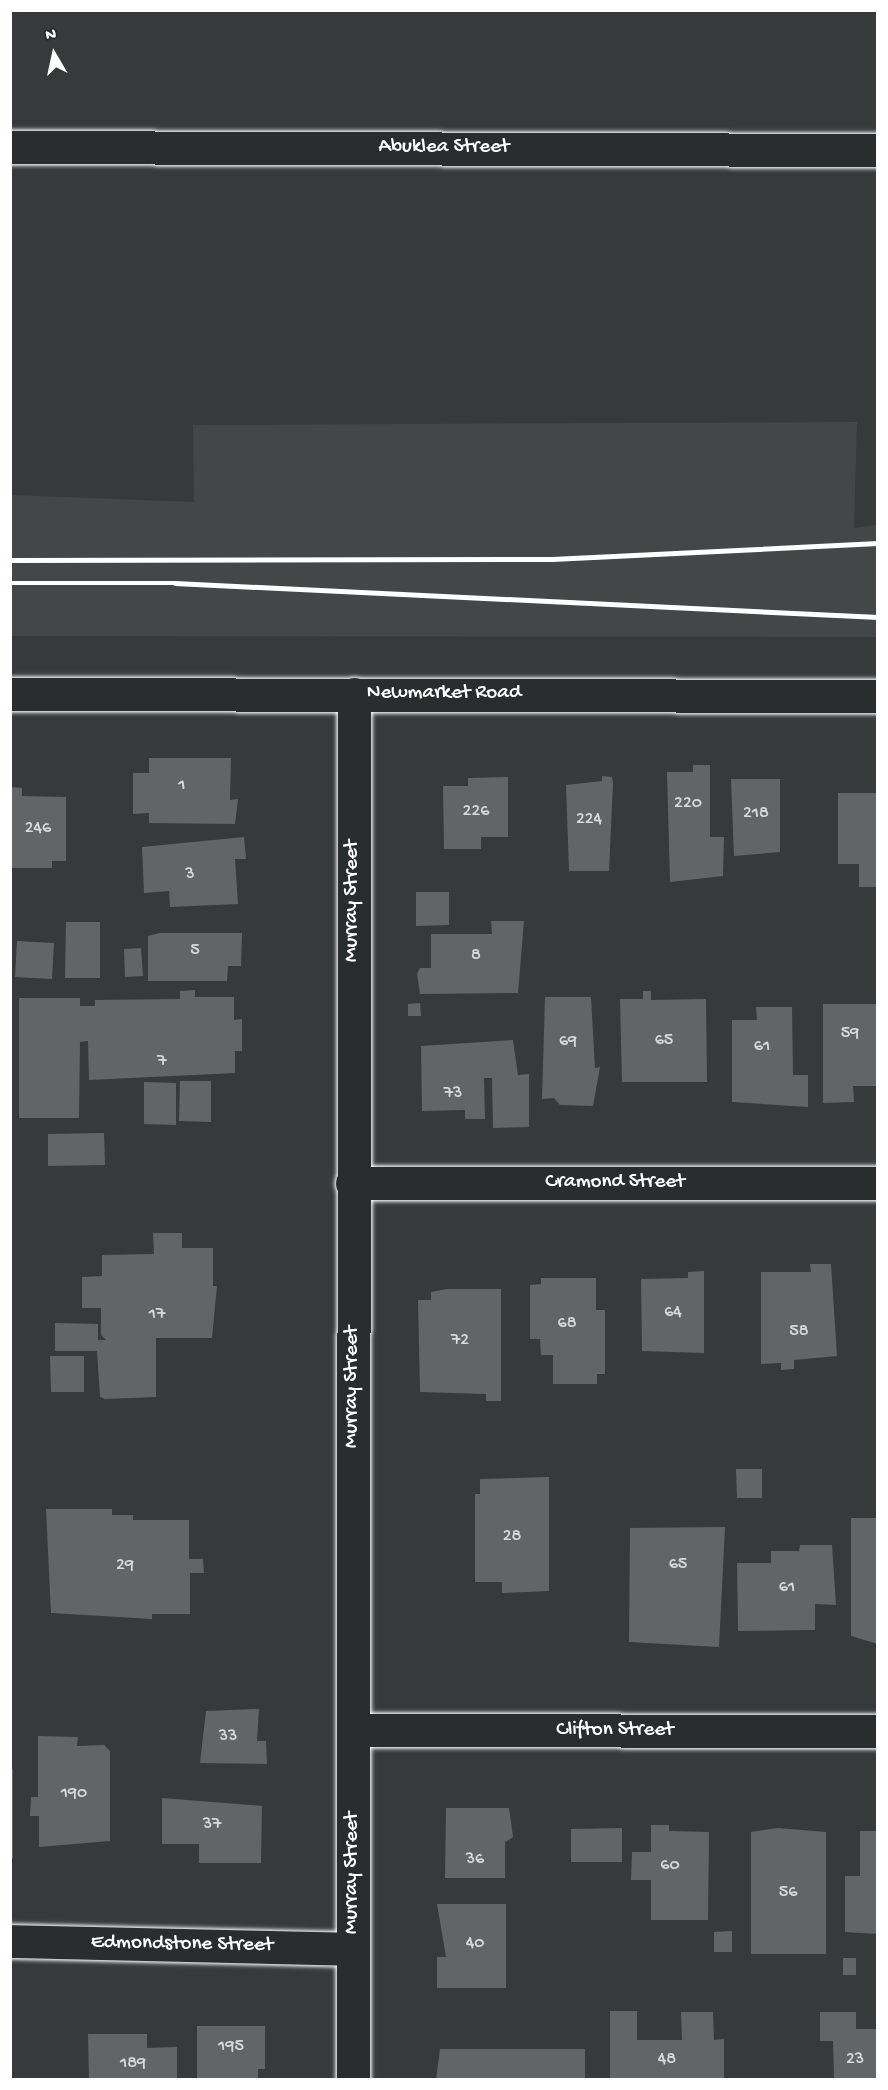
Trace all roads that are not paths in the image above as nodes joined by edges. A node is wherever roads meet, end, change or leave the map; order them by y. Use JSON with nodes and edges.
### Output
{"nodes":[{"id":1,"x":10,"y":147,"type":"edge"},
{"id":2,"x":878,"y":150,"type":"edge"},
{"id":3,"x":10,"y":694,"type":"edge"},
{"id":4,"x":354,"y":694,"type":"junction"},
{"id":5,"x":878,"y":696,"type":"edge"},
{"id":6,"x":352,"y":1183,"type":"junction"},
{"id":7,"x":878,"y":1184,"type":"edge"},
{"id":8,"x":353,"y":1730,"type":"junction"},
{"id":9,"x":878,"y":1731,"type":"edge"},
{"id":10,"x":10,"y":1941,"type":"edge"},
{"id":11,"x":353,"y":1949,"type":"junction"},
{"id":12,"x":353,"y":2079,"type":"edge"}],
"edges":[{"from":1,"to":2,"type":"street","name":"Abuklea Street"},
{"from":3,"to":4,"type":"street","name":"Newmarket Road"},
{"from":4,"to":5,"type":"street","name":"Newmarket Road"},
{"from":4,"to":6,"type":"street","name":"Murray Street"},
{"from":6,"to":7,"type":"street","name":"Cramond Street"},
{"from":6,"to":8,"type":"street","name":"Murray Street"},
{"from":8,"to":9,"type":"street","name":"Clifton Street"},
{"from":8,"to":11,"type":"street","name":"Murray Street"},
{"from":10,"to":11,"type":"street","name":"Edmondstone Street"},
{"from":11,"to":12,"type":"street","name":"Murray Street"}]}
